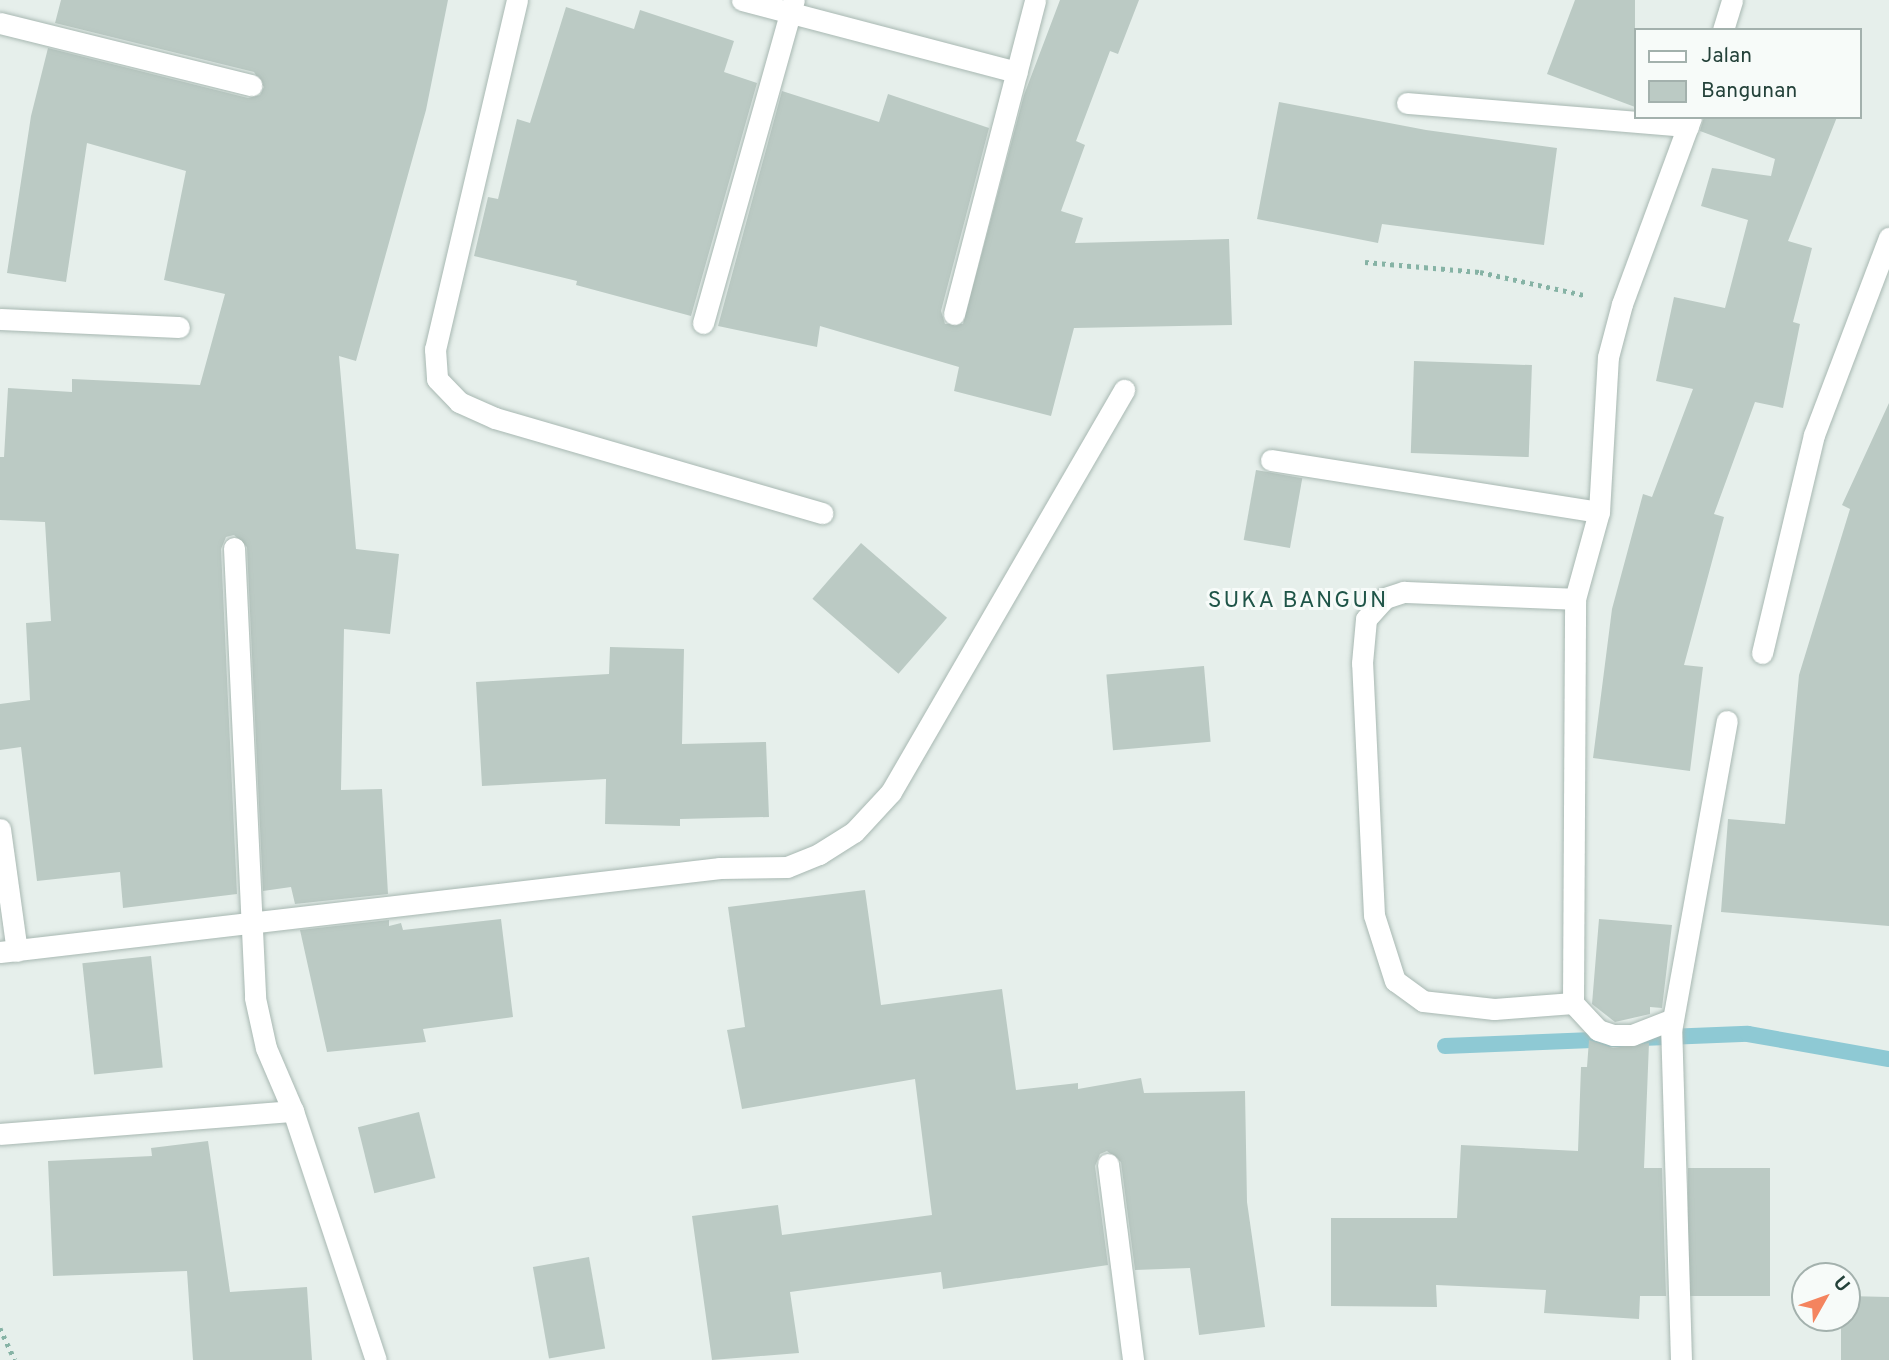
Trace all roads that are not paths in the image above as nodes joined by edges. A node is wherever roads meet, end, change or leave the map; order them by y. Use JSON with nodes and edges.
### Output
{"nodes":[{"id":1,"x":517,"y":0,"type":"edge"},
{"id":2,"x":742,"y":0,"type":"edge"},
{"id":3,"x":1035,"y":0,"type":"edge"},
{"id":4,"x":1732,"y":0,"type":"edge"},
{"id":5,"x":793,"y":5,"type":"edge"},
{"id":6,"x":0,"y":23,"type":"edge"},
{"id":7,"x":1724,"y":28,"type":"edge"},
{"id":8,"x":1017,"y":72,"type":"junction"},
{"id":9,"x":251,"y":85,"type":"dead end"},
{"id":10,"x":1407,"y":103,"type":"dead end"},
{"id":11,"x":1633,"y":117,"type":"edge"},
{"id":12,"x":1658,"y":119,"type":"edge"},
{"id":13,"x":1689,"y":121,"type":"edge"},
{"id":14,"x":1889,"y":239,"type":"edge"},
{"id":15,"x":954,"y":314,"type":"dead end"},
{"id":16,"x":0,"y":319,"type":"edge"},
{"id":17,"x":703,"y":323,"type":"dead end"},
{"id":18,"x":179,"y":327,"type":"dead end"},
{"id":19,"x":1124,"y":390,"type":"dead end"},
{"id":20,"x":1271,"y":460,"type":"dead end"},
{"id":21,"x":1600,"y":512,"type":"junction"},
{"id":22,"x":822,"y":513,"type":"dead end"},
{"id":23,"x":234,"y":548,"type":"dead end"},
{"id":24,"x":1575,"y":599,"type":"junction"},
{"id":25,"x":1762,"y":653,"type":"dead end"},
{"id":26,"x":1727,"y":721,"type":"dead end"},
{"id":27,"x":0,"y":829,"type":"edge"},
{"id":28,"x":253,"y":920,"type":"junction"},
{"id":29,"x":8,"y":951,"type":"edge"},
{"id":30,"x":1573,"y":1003,"type":"junction"},
{"id":31,"x":1672,"y":1025,"type":"junction"},
{"id":32,"x":293,"y":1111,"type":"junction"},
{"id":33,"x":0,"y":1134,"type":"edge"},
{"id":34,"x":1108,"y":1164,"type":"dead end"},
{"id":35,"x":376,"y":1360,"type":"edge"},
{"id":36,"x":1133,"y":1360,"type":"edge"},
{"id":37,"x":1681,"y":1360,"type":"edge"}],
"edges":[{"from":1,"to":22,"type":"street"},
{"from":2,"to":5,"type":"street"},
{"from":3,"to":8,"type":"street"},
{"from":4,"to":7,"type":"street"},
{"from":5,"to":8,"type":"street"},
{"from":5,"to":17,"type":"street"},
{"from":6,"to":9,"type":"street"},
{"from":8,"to":15,"type":"street"},
{"from":10,"to":11,"type":"street"},
{"from":12,"to":13,"type":"street"},
{"from":13,"to":21,"type":"street"},
{"from":14,"to":25,"type":"street"},
{"from":16,"to":18,"type":"street"},
{"from":19,"to":28,"type":"street"},
{"from":20,"to":21,"type":"street"},
{"from":21,"to":24,"type":"street"},
{"from":23,"to":28,"type":"street"},
{"from":24,"to":30,"type":"street"},
{"from":24,"to":30,"type":"street"},
{"from":26,"to":31,"type":"street"},
{"from":27,"to":29,"type":"street"},
{"from":28,"to":29,"type":"street"},
{"from":28,"to":32,"type":"street"},
{"from":30,"to":31,"type":"street"},
{"from":31,"to":37,"type":"street"},
{"from":32,"to":33,"type":"street"},
{"from":32,"to":35,"type":"street"},
{"from":34,"to":36,"type":"street"}]}
